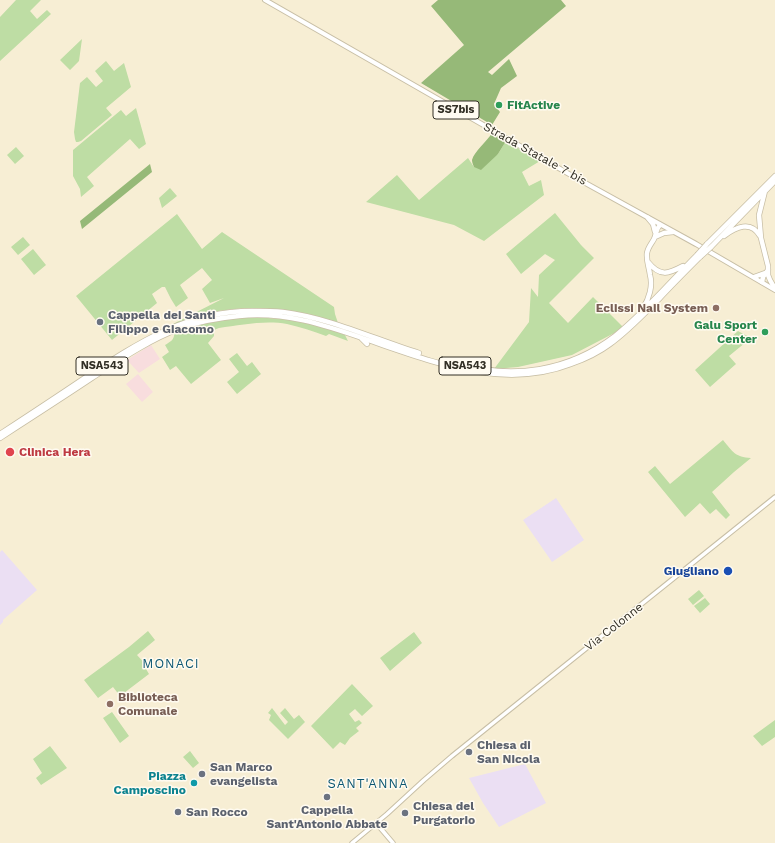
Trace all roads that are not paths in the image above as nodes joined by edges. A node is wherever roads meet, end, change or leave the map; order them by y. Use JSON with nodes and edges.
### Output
{"nodes":[{"id":1,"x":265,"y":0,"type":"edge"},
{"id":2,"x":775,"y":176,"type":"edge"},
{"id":3,"x":775,"y":181,"type":"edge"},
{"id":4,"x":765,"y":190,"type":"junction"},
{"id":5,"x":739,"y":215,"type":"junction"},
{"id":6,"x":648,"y":218,"type":"junction"},
{"id":7,"x":660,"y":225,"type":"junction"},
{"id":8,"x":726,"y":230,"type":"junction"},
{"id":9,"x":673,"y":232,"type":"junction"},
{"id":10,"x":657,"y":234,"type":"junction"},
{"id":11,"x":761,"y":238,"type":"junction"},
{"id":12,"x":709,"y":245,"type":"junction"},
{"id":13,"x":699,"y":256,"type":"junction"},
{"id":14,"x":647,"y":261,"type":"junction"},
{"id":15,"x":687,"y":264,"type":"junction"},
{"id":16,"x":767,"y":273,"type":"junction"},
{"id":17,"x":754,"y":277,"type":"junction"},
{"id":18,"x":763,"y":283,"type":"junction"},
{"id":19,"x":775,"y":289,"type":"edge"},
{"id":20,"x":213,"y":317,"type":"junction"},
{"id":21,"x":635,"y":319,"type":"junction"},
{"id":22,"x":358,"y":336,"type":"junction"},
{"id":23,"x":367,"y":344,"type":"dead end"},
{"id":24,"x":393,"y":351,"type":"dead end"},
{"id":25,"x":412,"y":354,"type":"junction"},
{"id":26,"x":0,"y":434,"type":"edge"},
{"id":27,"x":0,"y":438,"type":"edge"},
{"id":28,"x":775,"y":497,"type":"edge"},
{"id":29,"x":376,"y":823,"type":"junction"},
{"id":30,"x":352,"y":843,"type":"edge"},
{"id":31,"x":393,"y":843,"type":"edge"}],
"edges":[{"from":1,"to":6,"type":"main road","name":"Strada Statale 7 bis","number":"SS7bis"},
{"from":2,"to":5,"type":"highway"},
{"from":3,"to":4,"type":"highway"},
{"from":4,"to":5,"type":"highway"},
{"from":4,"to":11,"type":"highway"},
{"from":5,"to":8,"type":"highway"},
{"from":6,"to":7,"type":"main road","name":"Strada Statale 7 bis","number":"SS7bis"},
{"from":6,"to":10,"type":"highway"},
{"from":7,"to":9,"type":"main road","name":"Strada Statale 7 bis"},
{"from":7,"to":10,"type":"highway"},
{"from":8,"to":11,"type":"highway"},
{"from":8,"to":12,"type":"highway"},
{"from":8,"to":12,"type":"highway"},
{"from":9,"to":10,"type":"highway"},
{"from":9,"to":17,"type":"main road","name":"Strada Statale 7 bis"},
{"from":10,"to":14,"type":"highway"},
{"from":11,"to":16,"type":"highway"},
{"from":12,"to":13,"type":"highway","bridge":true},
{"from":13,"to":15,"type":"highway"},
{"from":13,"to":25,"type":"highway","number":"NSA543"},
{"from":14,"to":15,"type":"highway"},
{"from":14,"to":21,"type":"highway"},
{"from":15,"to":21,"type":"highway","number":"NSA543"},
{"from":16,"to":17,"type":"highway"},
{"from":16,"to":18,"type":"highway"},
{"from":16,"to":19,"type":"highway"},
{"from":17,"to":18,"type":"main road","name":"Strada Statale 7 bis"},
{"from":18,"to":19,"type":"main road","name":"Strada Statale 7 bis"},
{"from":20,"to":21,"type":"highway","number":"NSA543"},
{"from":20,"to":22,"type":"highway","number":"NSA543"},
{"from":20,"to":26,"type":"highway","number":"NSA543"},
{"from":20,"to":27,"type":"highway"},
{"from":22,"to":23,"type":"highway"},
{"from":22,"to":25,"type":"highway","number":"NSA543"},
{"from":24,"to":25,"type":"highway"},
{"from":28,"to":29,"type":"main road","name":"Via Colonne"},
{"from":29,"to":30,"type":"main road","name":"Via Colonne"},
{"from":29,"to":31,"type":"main road"}]}
